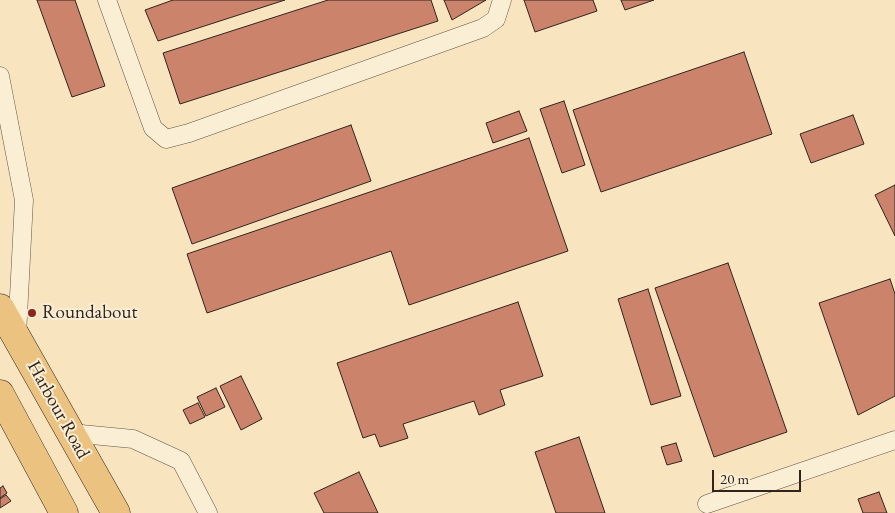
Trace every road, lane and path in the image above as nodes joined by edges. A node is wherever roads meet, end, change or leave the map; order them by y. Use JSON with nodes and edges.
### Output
{"nodes":[{"id":1,"x":107,"y":0,"type":"edge"},
{"id":2,"x":502,"y":0,"type":"edge"},
{"id":3,"x":0,"y":76,"type":"edge"},
{"id":4,"x":0,"y":308,"type":"edge"},
{"id":5,"x":17,"y":338,"type":"junction"},
{"id":6,"x":0,"y":394,"type":"edge"},
{"id":7,"x":71,"y":433,"type":"junction"},
{"id":8,"x":895,"y":440,"type":"edge"},
{"id":9,"x":708,"y":504,"type":"dead end"},
{"id":10,"x":64,"y":513,"type":"edge"},
{"id":11,"x":116,"y":513,"type":"edge"},
{"id":12,"x":208,"y":513,"type":"edge"}],
"edges":[{"from":1,"to":2,"type":"lane"},
{"from":3,"to":5,"type":"lane"},
{"from":4,"to":5,"type":"highway","name":"Harbour Road"},
{"from":5,"to":7,"type":"highway","name":"Harbour Road"},
{"from":6,"to":10,"type":"highway"},
{"from":7,"to":11,"type":"highway","name":"Harbour Road"},
{"from":7,"to":12,"type":"lane"},
{"from":8,"to":9,"type":"lane"}]}
